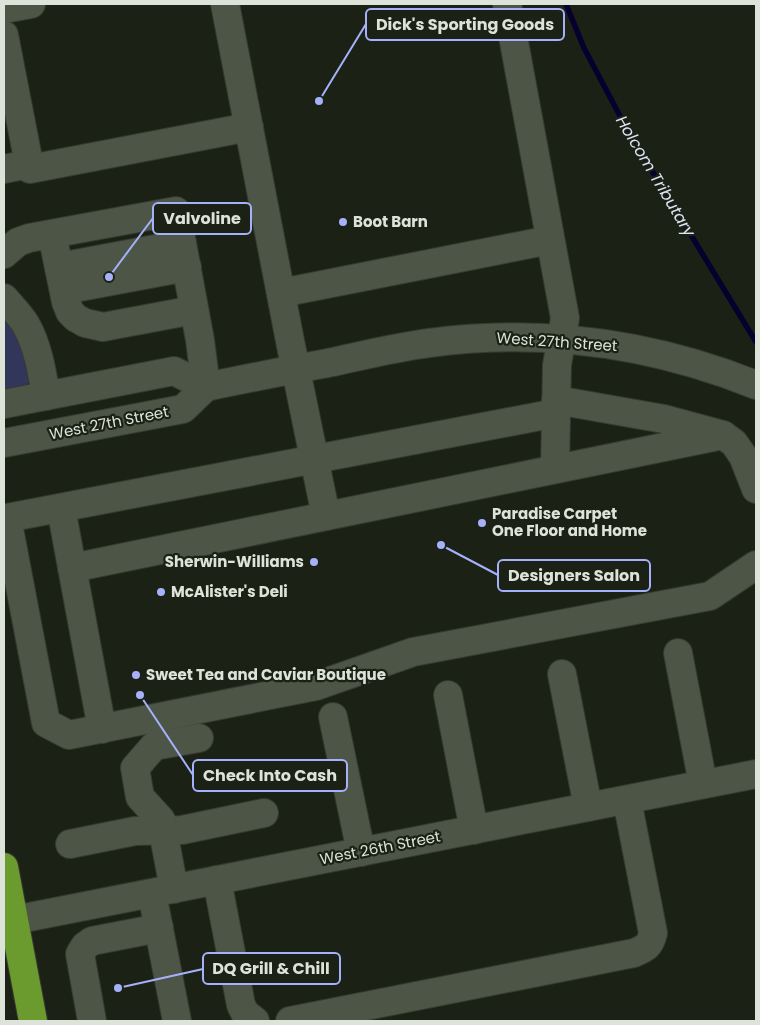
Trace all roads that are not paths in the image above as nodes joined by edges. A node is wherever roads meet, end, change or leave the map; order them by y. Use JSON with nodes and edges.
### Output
{"nodes":[{"id":1,"x":31,"y":4,"type":"edge"},
{"id":2,"x":225,"y":4,"type":"edge"},
{"id":3,"x":506,"y":4,"type":"edge"},
{"id":4,"x":4,"y":9,"type":"edge"},
{"id":5,"x":4,"y":35,"type":"edge"},
{"id":6,"x":249,"y":127,"type":"junction"},
{"id":7,"x":16,"y":166,"type":"edge"},
{"id":8,"x":52,"y":234,"type":"junction"},
{"id":9,"x":550,"y":240,"type":"junction"},
{"id":10,"x":4,"y":254,"type":"edge"},
{"id":11,"x":184,"y":256,"type":"junction"},
{"id":12,"x":61,"y":279,"type":"junction"},
{"id":13,"x":281,"y":293,"type":"junction"},
{"id":14,"x":4,"y":298,"type":"edge"},
{"id":15,"x":194,"y":310,"type":"junction"},
{"id":16,"x":561,"y":339,"type":"junction"},
{"id":17,"x":296,"y":369,"type":"junction"},
{"id":18,"x":756,"y":385,"type":"edge"},
{"id":19,"x":206,"y":387,"type":"junction"},
{"id":20,"x":46,"y":396,"type":"junction"},
{"id":21,"x":4,"y":404,"type":"edge"},
{"id":22,"x":556,"y":407,"type":"junction"},
{"id":23,"x":724,"y":435,"type":"junction"},
{"id":24,"x":4,"y":444,"type":"edge"},
{"id":25,"x":314,"y":459,"type":"junction"},
{"id":26,"x":555,"y":469,"type":"junction"},
{"id":27,"x":756,"y":489,"type":"edge"},
{"id":28,"x":61,"y":508,"type":"junction"},
{"id":29,"x":326,"y":516,"type":"junction"},
{"id":30,"x":756,"y":565,"type":"edge"},
{"id":31,"x":72,"y":568,"type":"junction"},
{"id":32,"x":678,"y":653,"type":"dead end"},
{"id":33,"x":562,"y":674,"type":"dead end"},
{"id":34,"x":448,"y":696,"type":"dead end"},
{"id":35,"x":333,"y":717,"type":"dead end"},
{"id":36,"x":102,"y":728,"type":"junction"},
{"id":37,"x":199,"y":738,"type":"dead end"},
{"id":38,"x":756,"y":774,"type":"edge"},
{"id":39,"x":703,"y":784,"type":"junction"},
{"id":40,"x":627,"y":800,"type":"junction"},
{"id":41,"x":588,"y":807,"type":"junction"},
{"id":42,"x":264,"y":813,"type":"dead end"},
{"id":43,"x":163,"y":830,"type":"junction"},
{"id":44,"x":474,"y":830,"type":"junction"},
{"id":45,"x":70,"y":844,"type":"dead end"},
{"id":46,"x":360,"y":852,"type":"junction"},
{"id":47,"x":4,"y":867,"type":"edge"},
{"id":48,"x":217,"y":880,"type":"junction"},
{"id":49,"x":163,"y":891,"type":"junction"},
{"id":50,"x":9,"y":921,"type":"edge"},
{"id":51,"x":159,"y":928,"type":"junction"},
{"id":52,"x":33,"y":1021,"type":"edge"},
{"id":53,"x":92,"y":1021,"type":"edge"},
{"id":54,"x":177,"y":1021,"type":"edge"},
{"id":55,"x":255,"y":1021,"type":"edge"},
{"id":56,"x":290,"y":1021,"type":"edge"}],
"edges":[{"from":1,"to":4,"type":"street"},
{"from":2,"to":6,"type":"street"},
{"from":3,"to":9,"type":"street"},
{"from":5,"to":7,"type":"street"},
{"from":6,"to":7,"type":"street"},
{"from":6,"to":13,"type":"street"},
{"from":8,"to":10,"type":"street"},
{"from":8,"to":11,"type":"street"},
{"from":8,"to":12,"type":"street"},
{"from":9,"to":13,"type":"street"},
{"from":9,"to":16,"type":"street"},
{"from":11,"to":12,"type":"street"},
{"from":11,"to":15,"type":"street"},
{"from":12,"to":15,"type":"street"},
{"from":13,"to":17,"type":"street"},
{"from":14,"to":20,"type":"street"},
{"from":15,"to":19,"type":"street"},
{"from":16,"to":17,"type":"street","name":"West 27th Street"},
{"from":16,"to":18,"type":"street","name":"West 27th Street"},
{"from":16,"to":22,"type":"street"},
{"from":17,"to":19,"type":"street","name":"West 27th Street"},
{"from":17,"to":25,"type":"street"},
{"from":19,"to":20,"type":"street"},
{"from":19,"to":24,"type":"street","name":"West 27th Street"},
{"from":20,"to":21,"type":"street"},
{"from":22,"to":23,"type":"street"},
{"from":22,"to":25,"type":"street"},
{"from":22,"to":26,"type":"street"},
{"from":23,"to":26,"type":"street"},
{"from":23,"to":27,"type":"street"},
{"from":25,"to":28,"type":"street"},
{"from":25,"to":29,"type":"street"},
{"from":26,"to":29,"type":"street"},
{"from":28,"to":31,"type":"street"},
{"from":28,"to":36,"type":"street"},
{"from":29,"to":31,"type":"street"},
{"from":30,"to":36,"type":"street"},
{"from":31,"to":36,"type":"street"},
{"from":32,"to":39,"type":"street"},
{"from":33,"to":41,"type":"street"},
{"from":34,"to":44,"type":"street"},
{"from":35,"to":46,"type":"street"},
{"from":37,"to":43,"type":"street"},
{"from":38,"to":39,"type":"street","name":"West 26th Street"},
{"from":39,"to":40,"type":"street","name":"West 26th Street"},
{"from":40,"to":41,"type":"street","name":"West 26th Street"},
{"from":40,"to":56,"type":"street"},
{"from":41,"to":44,"type":"street","name":"West 26th Street"},
{"from":42,"to":43,"type":"street"},
{"from":43,"to":45,"type":"street"},
{"from":43,"to":49,"type":"street"},
{"from":44,"to":46,"type":"street","name":"West 26th Street"},
{"from":46,"to":48,"type":"street","name":"West 26th Street"},
{"from":47,"to":50,"type":"highway"},
{"from":48,"to":49,"type":"street","name":"West 26th Street"},
{"from":48,"to":55,"type":"street"},
{"from":49,"to":50,"type":"street","name":"West 26th Street"},
{"from":49,"to":51,"type":"street"},
{"from":50,"to":52,"type":"highway"},
{"from":51,"to":53,"type":"street"},
{"from":51,"to":54,"type":"street"}]}
